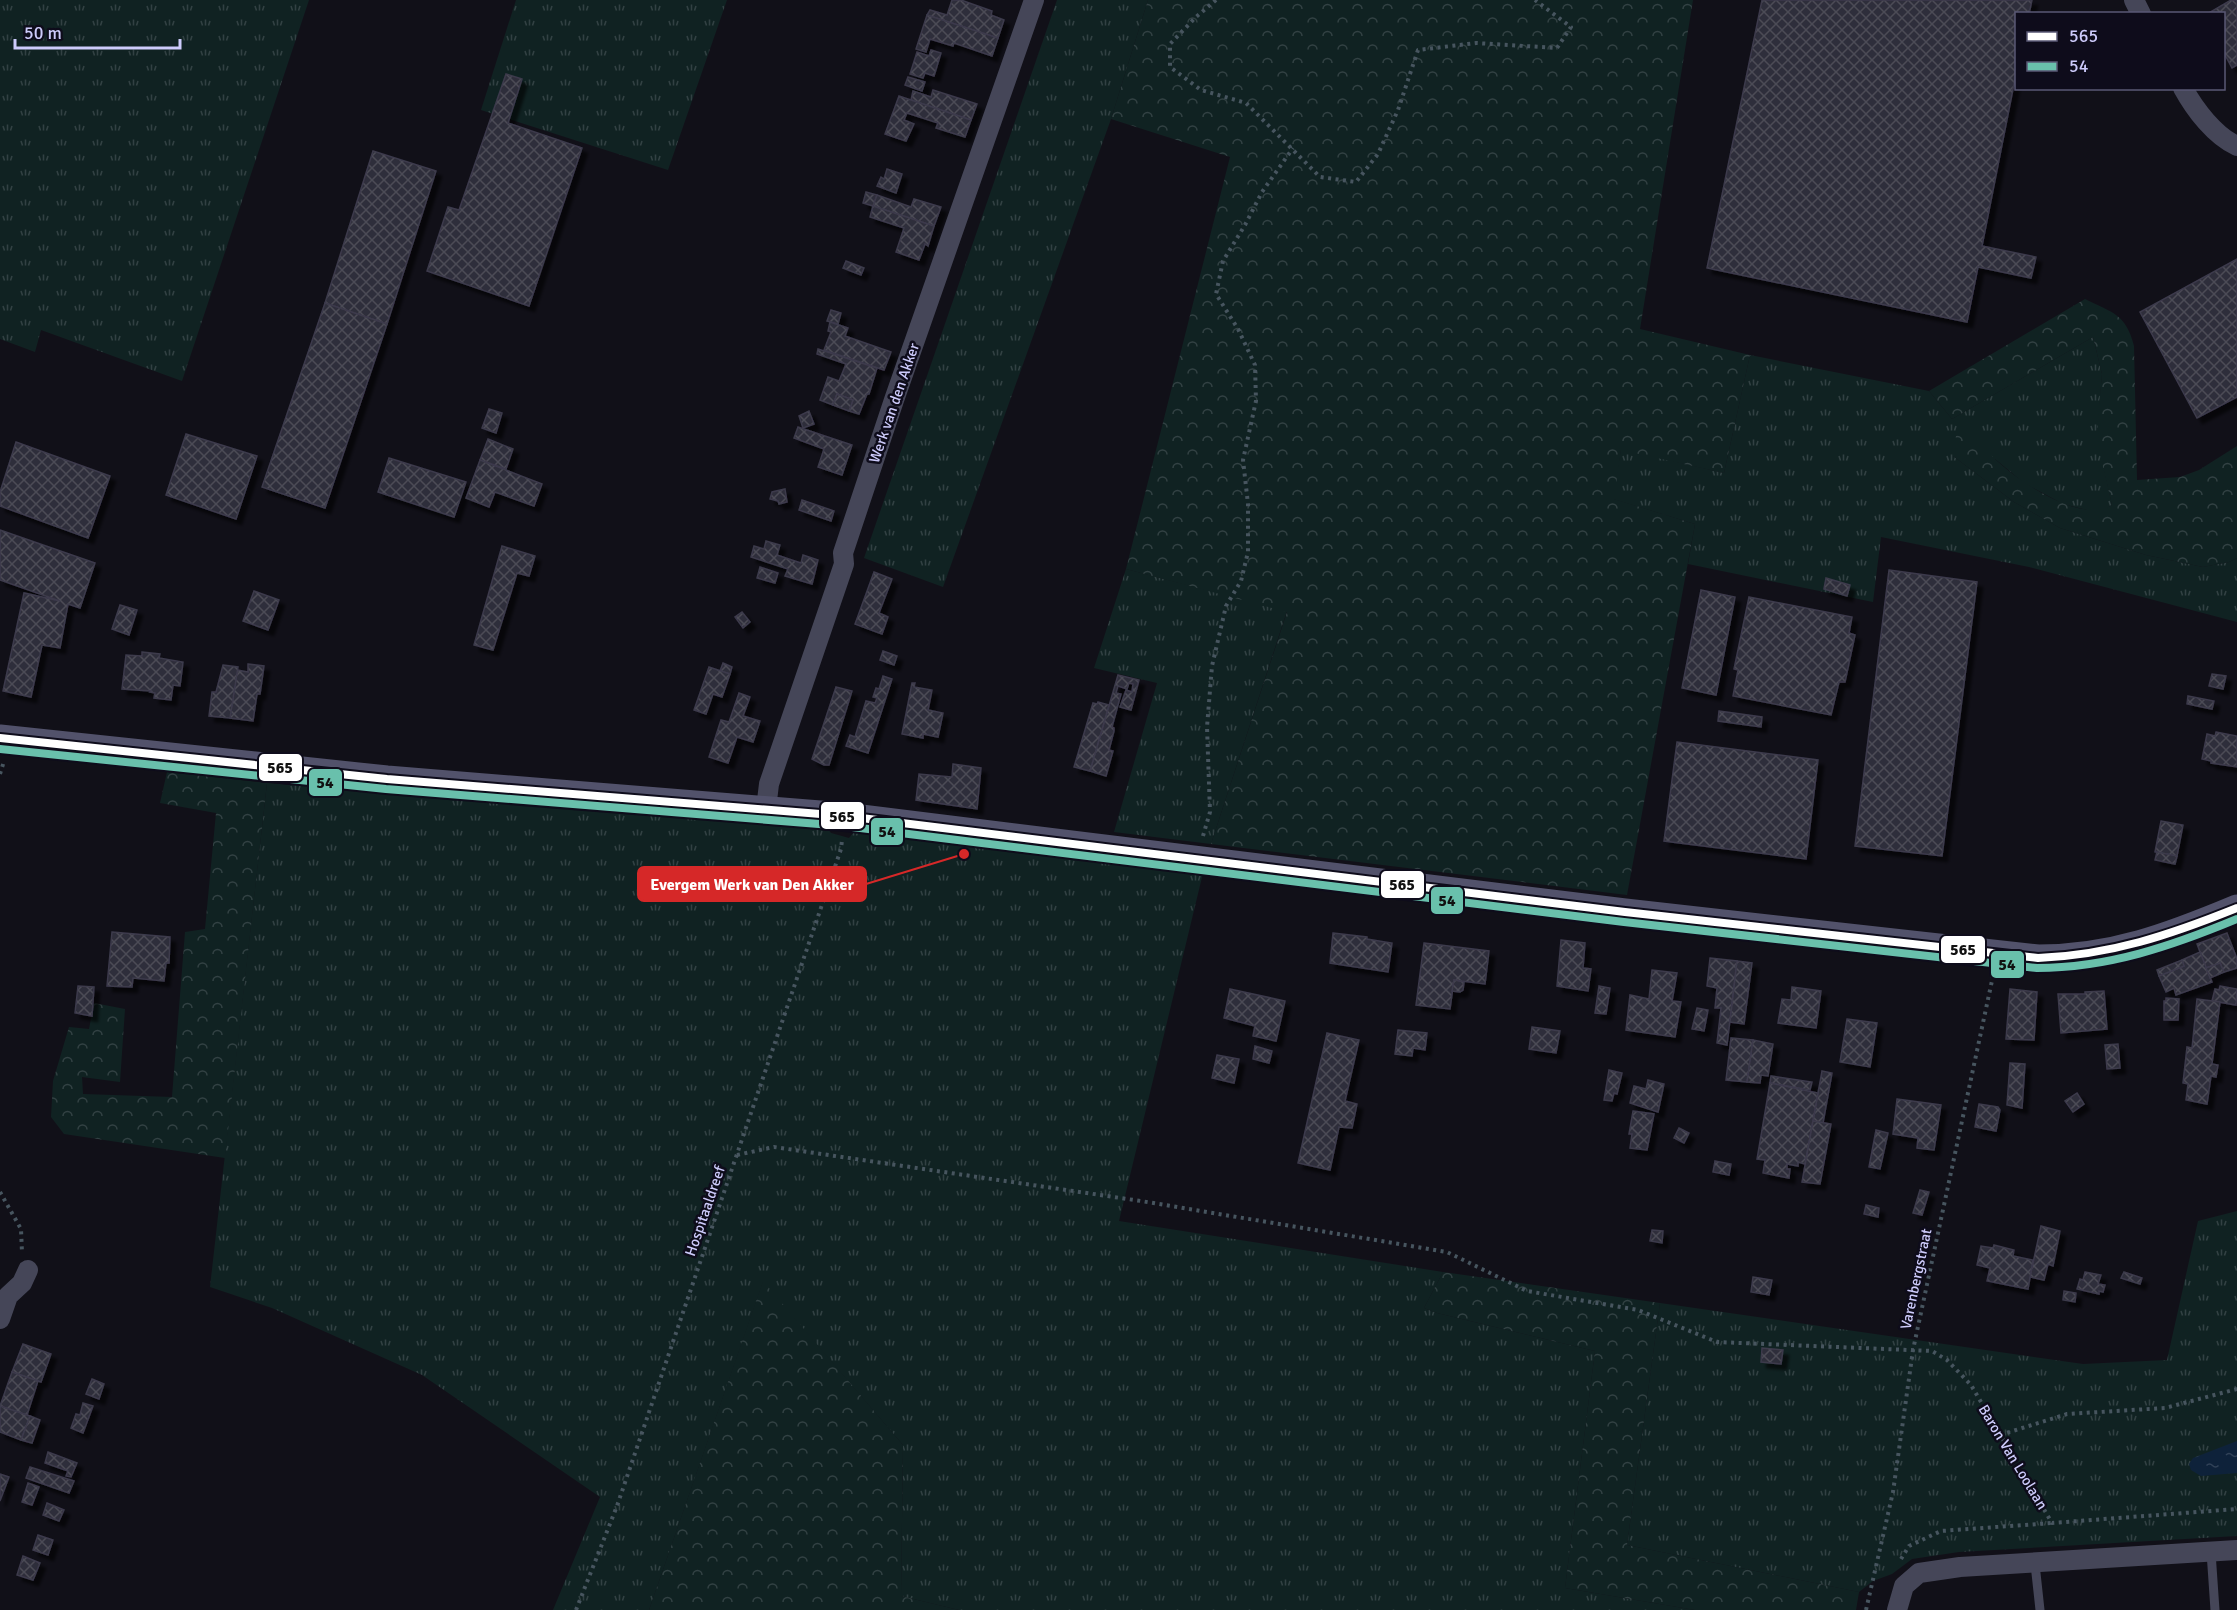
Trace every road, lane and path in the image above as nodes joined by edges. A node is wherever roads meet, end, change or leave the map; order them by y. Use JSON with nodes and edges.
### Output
{"nodes":[{"id":1,"x":1034,"y":0,"type":"edge"},
{"id":2,"x":1216,"y":0,"type":"edge"},
{"id":3,"x":1535,"y":0,"type":"edge"},
{"id":4,"x":2184,"y":90,"type":"edge"},
{"id":5,"x":2237,"y":146,"type":"edge"},
{"id":6,"x":1293,"y":148,"type":"junction"},
{"id":7,"x":0,"y":738,"type":"edge"},
{"id":8,"x":765,"y":809,"type":"junction"},
{"id":9,"x":845,"y":816,"type":"junction"},
{"id":10,"x":1195,"y":860,"type":"junction"},
{"id":11,"x":2237,"y":908,"type":"edge"},
{"id":12,"x":1996,"y":954,"type":"junction"},
{"id":13,"x":737,"y":1155,"type":"junction"},
{"id":14,"x":0,"y":1192,"type":"edge"},
{"id":15,"x":28,"y":1270,"type":"joint"},
{"id":16,"x":0,"y":1319,"type":"edge"},
{"id":17,"x":1913,"y":1350,"type":"junction"},
{"id":18,"x":2237,"y":1389,"type":"edge"},
{"id":19,"x":2000,"y":1435,"type":"junction"},
{"id":20,"x":2237,"y":1509,"type":"edge"},
{"id":21,"x":2052,"y":1523,"type":"junction"},
{"id":22,"x":2237,"y":1550,"type":"edge"},
{"id":23,"x":2211,"y":1552,"type":"junction"},
{"id":24,"x":2035,"y":1564,"type":"junction"},
{"id":25,"x":1904,"y":1586,"type":"junction"},
{"id":26,"x":576,"y":1610,"type":"edge"},
{"id":27,"x":1866,"y":1610,"type":"edge"},
{"id":28,"x":1897,"y":1610,"type":"edge"},
{"id":29,"x":2040,"y":1610,"type":"edge"},
{"id":30,"x":2215,"y":1610,"type":"edge"}],
"edges":[{"from":1,"to":8,"type":"street","name":"Werk van den Akker"},
{"from":2,"to":6,"type":"path"},
{"from":3,"to":6,"type":"path"},
{"from":4,"to":5,"type":"street"},
{"from":6,"to":10,"type":"path"},
{"from":7,"to":8,"type":"main road"},
{"from":8,"to":9,"type":"main road"},
{"from":9,"to":10,"type":"main road"},
{"from":9,"to":13,"type":"path","name":"Hospitaaldreef"},
{"from":10,"to":12,"type":"main road"},
{"from":11,"to":12,"type":"main road"},
{"from":12,"to":17,"type":"path","name":"Varenbergstraat"},
{"from":13,"to":17,"type":"path","name":"Baron Van Loolaan"},
{"from":13,"to":26,"type":"path","name":"Hospitaaldreef"},
{"from":14,"to":15,"type":"path"},
{"from":15,"to":16,"type":"street"},
{"from":17,"to":19,"type":"path","name":"Baron Van Loolaan"},
{"from":17,"to":27,"type":"path","name":"Varenbergstraat"},
{"from":18,"to":19,"type":"path"},
{"from":19,"to":21,"type":"path","name":"Baron Van Loolaan"},
{"from":20,"to":21,"type":"path","name":"Baron Van Loolaan"},
{"from":21,"to":25,"type":"path"},
{"from":22,"to":23,"type":"street"},
{"from":23,"to":24,"type":"street"},
{"from":23,"to":30,"type":"lane"},
{"from":24,"to":25,"type":"street"},
{"from":24,"to":29,"type":"lane"},
{"from":25,"to":28,"type":"street"}]}
